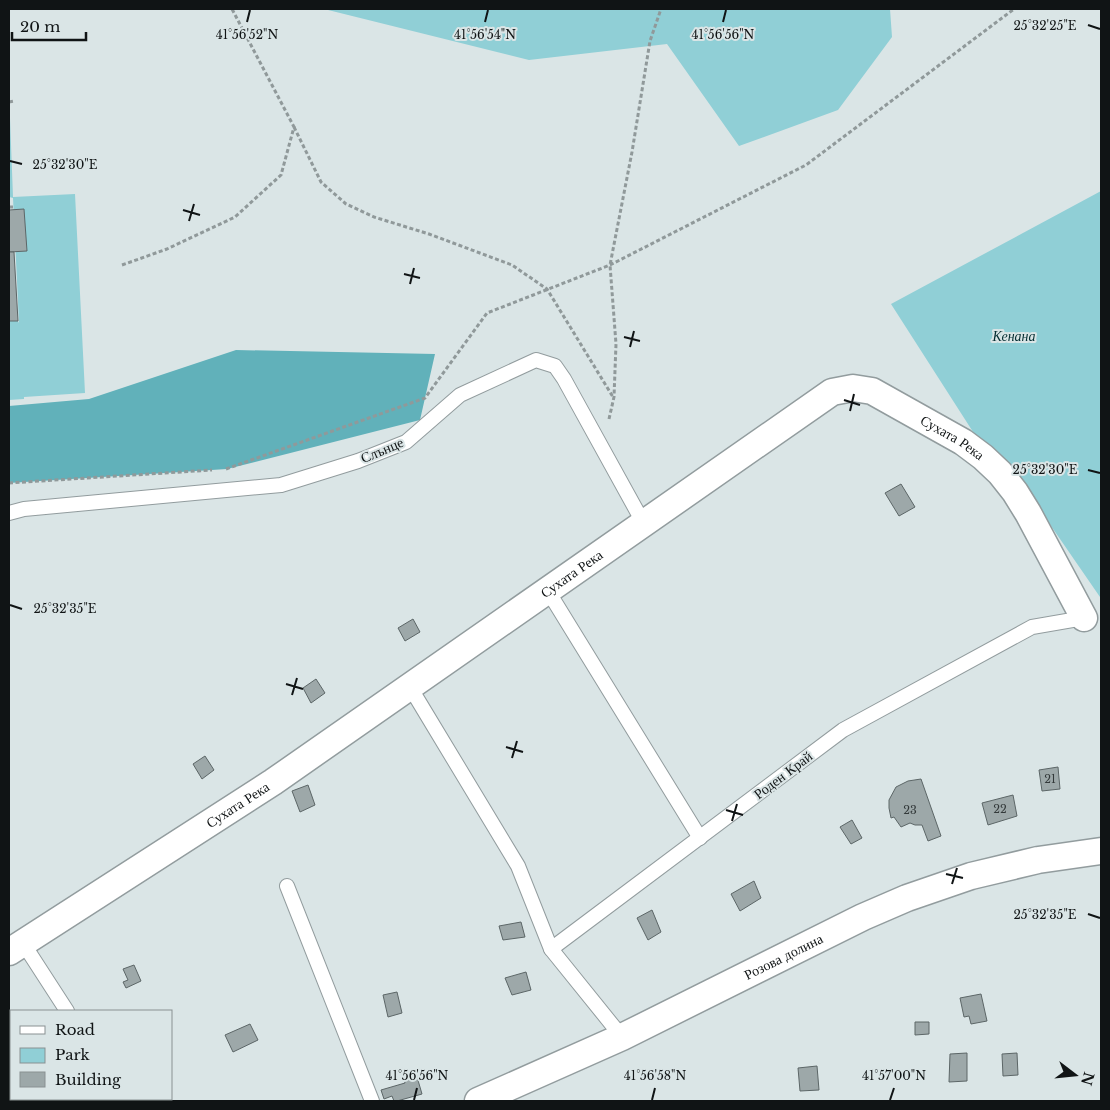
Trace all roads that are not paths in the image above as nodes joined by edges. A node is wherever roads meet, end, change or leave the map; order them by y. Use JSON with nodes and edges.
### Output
{"nodes":[{"id":1,"x":9,"y":513,"type":"edge"},
{"id":2,"x":644,"y":524,"type":"junction"},
{"id":3,"x":548,"y":591,"type":"junction"},
{"id":4,"x":1084,"y":618,"type":"joint"},
{"id":5,"x":410,"y":687,"type":"junction"},
{"id":6,"x":700,"y":838,"type":"junction"},
{"id":7,"x":1101,"y":851,"type":"edge"},
{"id":8,"x":287,"y":886,"type":"dead end"},
{"id":9,"x":16,"y":947,"type":"edge"},
{"id":10,"x":551,"y":949,"type":"junction"},
{"id":11,"x":65,"y":1010,"type":"edge"},
{"id":12,"x":622,"y":1037,"type":"junction"},
{"id":13,"x":484,"y":1100,"type":"edge"},
{"id":14,"x":372,"y":1101,"type":"edge"}],
"edges":[{"from":1,"to":2,"type":"lane","name":"Слънце"},
{"from":2,"to":3,"type":"street","name":"Сухата Река"},
{"from":2,"to":4,"type":"street","name":"Сухата Река"},
{"from":3,"to":5,"type":"street","name":"Сухата Река"},
{"from":3,"to":6,"type":"lane"},
{"from":4,"to":6,"type":"lane","name":"Роден Край"},
{"from":5,"to":9,"type":"street","name":"Сухата Река"},
{"from":5,"to":10,"type":"lane"},
{"from":6,"to":10,"type":"lane","name":"Роден Край"},
{"from":7,"to":12,"type":"street","name":"Розова долина"},
{"from":8,"to":14,"type":"lane"},
{"from":9,"to":11,"type":"lane"},
{"from":10,"to":12,"type":"lane"},
{"from":12,"to":13,"type":"street","name":"Розова долина"}]}
